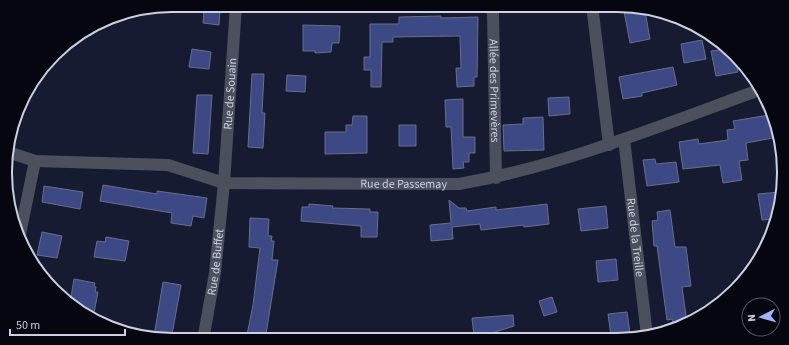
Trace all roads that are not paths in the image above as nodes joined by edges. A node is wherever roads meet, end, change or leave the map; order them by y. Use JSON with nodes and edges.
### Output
{"nodes":[{"id":1,"x":236,"y":12,"type":"edge"},
{"id":2,"x":493,"y":12,"type":"edge"},
{"id":3,"x":593,"y":12,"type":"edge"},
{"id":4,"x":755,"y":92,"type":"edge"},
{"id":5,"x":624,"y":139,"type":"junction"},
{"id":6,"x":609,"y":144,"type":"junction"},
{"id":7,"x":13,"y":154,"type":"edge"},
{"id":8,"x":35,"y":161,"type":"junction"},
{"id":9,"x":496,"y":178,"type":"junction"},
{"id":10,"x":224,"y":183,"type":"junction"},
{"id":11,"x":22,"y":226,"type":"edge"},
{"id":12,"x":646,"y":330,"type":"edge"},
{"id":13,"x":204,"y":333,"type":"edge"}],
"edges":[{"from":1,"to":10,"type":"street","name":"Rue de Souain"},
{"from":2,"to":9,"type":"street","name":"Allée des Primevères"},
{"from":3,"to":6,"type":"street"},
{"from":4,"to":5,"type":"street","name":"Rue de Passemay"},
{"from":5,"to":6,"type":"street","name":"Rue de Passemay"},
{"from":5,"to":12,"type":"street","name":"Rue de la Treille"},
{"from":6,"to":9,"type":"street","name":"Rue de Passemay"},
{"from":7,"to":8,"type":"street","name":"Rue de Passemay"},
{"from":8,"to":10,"type":"street","name":"Rue de Passemay"},
{"from":8,"to":11,"type":"street"},
{"from":9,"to":10,"type":"street","name":"Rue de Passemay"},
{"from":10,"to":13,"type":"street","name":"Rue de Buffet"}]}
